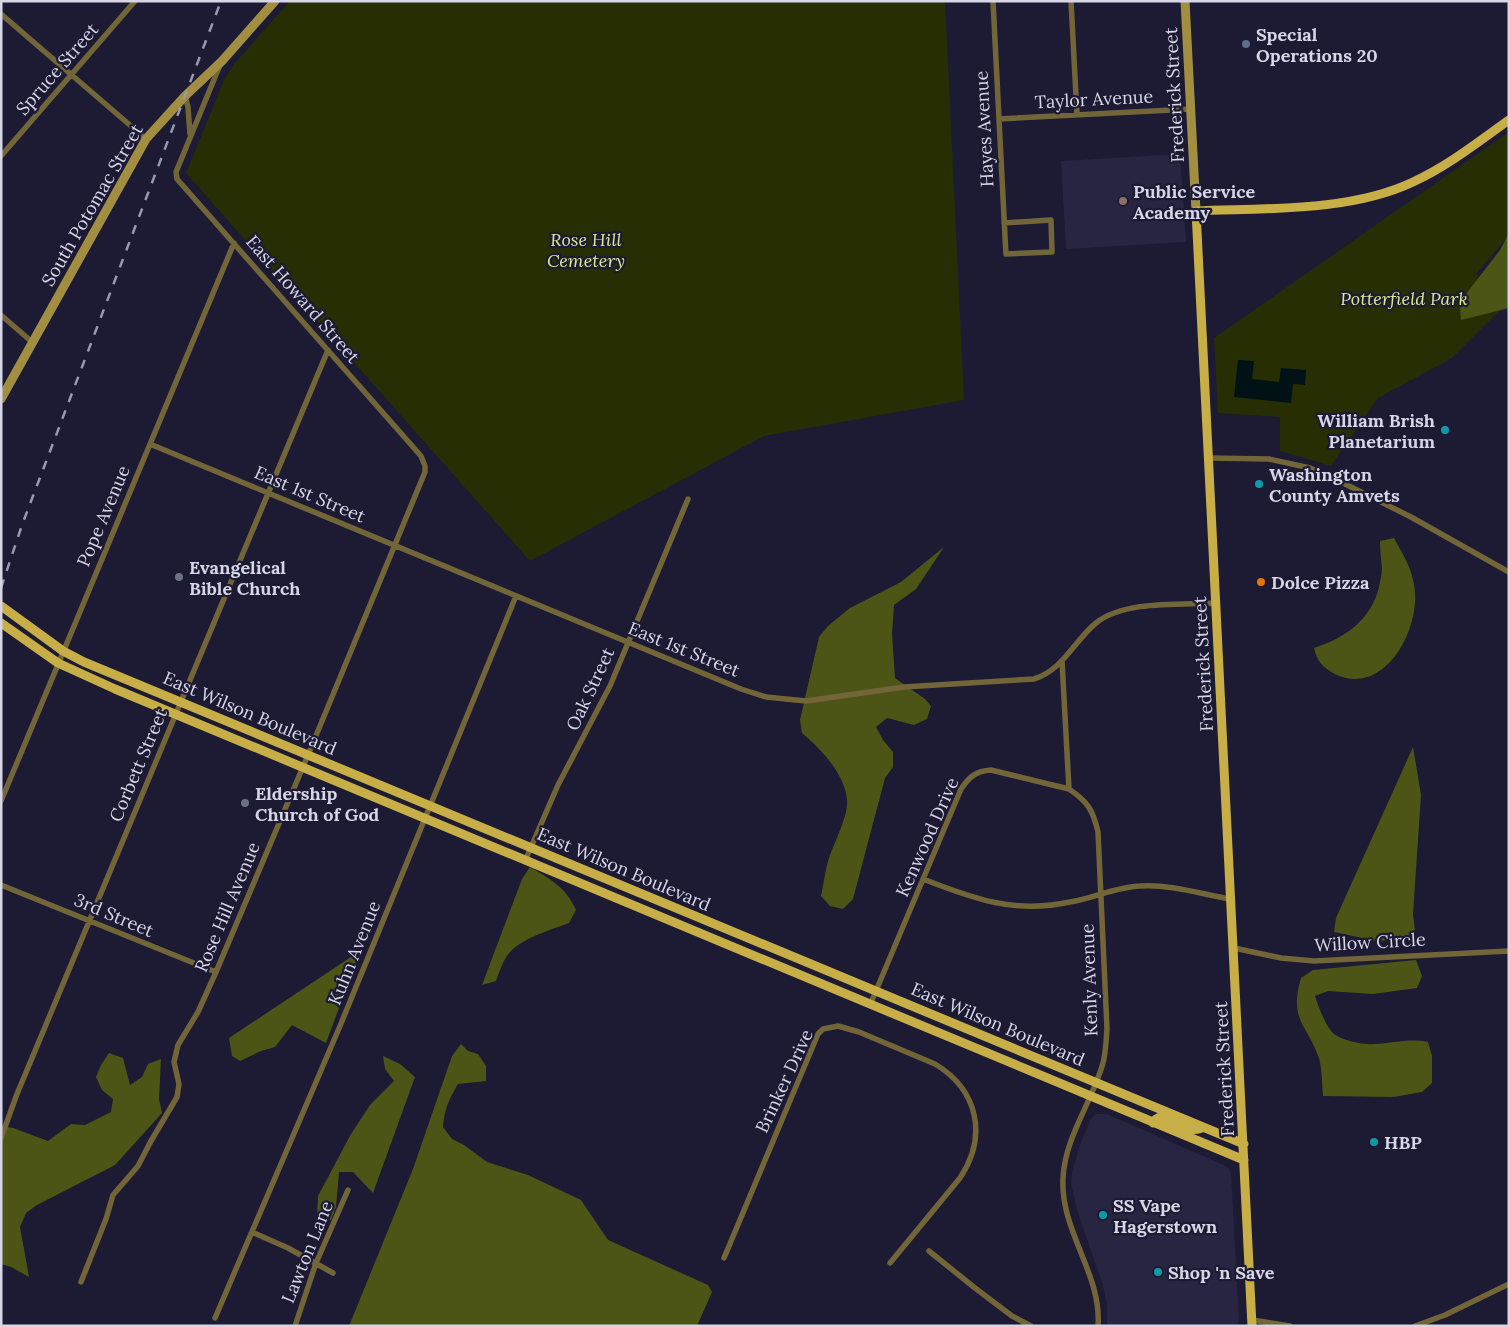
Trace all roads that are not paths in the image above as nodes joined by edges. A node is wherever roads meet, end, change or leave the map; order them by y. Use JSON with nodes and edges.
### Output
{"nodes":[{"id":1,"x":135,"y":1,"type":"edge"},
{"id":2,"x":275,"y":1,"type":"edge"},
{"id":3,"x":993,"y":1,"type":"edge"},
{"id":4,"x":1071,"y":1,"type":"edge"},
{"id":5,"x":1185,"y":1,"type":"edge"},
{"id":6,"x":1,"y":14,"type":"edge"},
{"id":7,"x":222,"y":61,"type":"junction"},
{"id":8,"x":72,"y":75,"type":"junction"},
{"id":9,"x":185,"y":96,"type":"junction"},
{"id":10,"x":1191,"y":109,"type":"junction"},
{"id":11,"x":1077,"y":115,"type":"junction"},
{"id":12,"x":999,"y":118,"type":"junction"},
{"id":13,"x":1509,"y":120,"type":"edge"},
{"id":14,"x":190,"y":136,"type":"junction"},
{"id":15,"x":146,"y":139,"type":"junction"},
{"id":16,"x":1,"y":156,"type":"edge"},
{"id":17,"x":1196,"y":211,"type":"junction"},
{"id":18,"x":1004,"y":223,"type":"junction"},
{"id":19,"x":234,"y":243,"type":"junction"},
{"id":20,"x":1,"y":315,"type":"edge"},
{"id":21,"x":32,"y":342,"type":"junction"},
{"id":22,"x":328,"y":350,"type":"junction"},
{"id":23,"x":1,"y":399,"type":"edge"},
{"id":24,"x":150,"y":444,"type":"junction"},
{"id":25,"x":1208,"y":458,"type":"junction"},
{"id":26,"x":423,"y":478,"type":"joint"},
{"id":27,"x":268,"y":493,"type":"junction"},
{"id":28,"x":688,"y":500,"type":"dead end"},
{"id":29,"x":394,"y":545,"type":"junction"},
{"id":30,"x":1509,"y":572,"type":"edge"},
{"id":31,"x":516,"y":596,"type":"junction"},
{"id":32,"x":1216,"y":603,"type":"junction"},
{"id":33,"x":1,"y":606,"type":"edge"},
{"id":34,"x":1,"y":623,"type":"edge"},
{"id":35,"x":628,"y":642,"type":"junction"},
{"id":36,"x":63,"y":650,"type":"junction"},
{"id":37,"x":1062,"y":661,"type":"junction"},
{"id":38,"x":58,"y":663,"type":"junction"},
{"id":39,"x":180,"y":702,"type":"junction"},
{"id":40,"x":176,"y":715,"type":"junction"},
{"id":41,"x":308,"y":755,"type":"junction"},
{"id":42,"x":303,"y":766,"type":"junction"},
{"id":43,"x":1069,"y":789,"type":"junction"},
{"id":44,"x":1,"y":801,"type":"edge"},
{"id":45,"x":430,"y":806,"type":"junction"},
{"id":46,"x":425,"y":818,"type":"junction"},
{"id":47,"x":531,"y":847,"type":"junction"},
{"id":48,"x":525,"y":861,"type":"junction"},
{"id":49,"x":923,"y":879,"type":"junction"},
{"id":50,"x":1,"y":885,"type":"edge"},
{"id":51,"x":1102,"y":894,"type":"junction"},
{"id":52,"x":1230,"y":899,"type":"junction"},
{"id":53,"x":90,"y":921,"type":"junction"},
{"id":54,"x":1234,"y":948,"type":"junction"},
{"id":55,"x":1509,"y":951,"type":"edge"},
{"id":56,"x":216,"y":972,"type":"junction"},
{"id":57,"x":876,"y":991,"type":"junction"},
{"id":58,"x":870,"y":1005,"type":"junction"},
{"id":59,"x":1096,"y":1083,"type":"junction"},
{"id":60,"x":1090,"y":1096,"type":"junction"},
{"id":61,"x":1153,"y":1123,"type":"junction"},
{"id":62,"x":1202,"y":1127,"type":"junction"},
{"id":63,"x":1,"y":1138,"type":"edge"},
{"id":64,"x":1244,"y":1144,"type":"junction"},
{"id":65,"x":1244,"y":1160,"type":"junction"},
{"id":66,"x":348,"y":1190,"type":"dead end"},
{"id":67,"x":252,"y":1232,"type":"junction"},
{"id":68,"x":929,"y":1250,"type":"dead end"},
{"id":69,"x":724,"y":1258,"type":"dead end"},
{"id":70,"x":890,"y":1263,"type":"dead end"},
{"id":71,"x":316,"y":1264,"type":"junction"},
{"id":72,"x":333,"y":1273,"type":"dead end"},
{"id":73,"x":81,"y":1282,"type":"dead end"},
{"id":74,"x":1509,"y":1284,"type":"edge"},
{"id":75,"x":214,"y":1318,"type":"dead end"},
{"id":76,"x":1252,"y":1323,"type":"edge"},
{"id":77,"x":295,"y":1326,"type":"edge"},
{"id":78,"x":1031,"y":1326,"type":"edge"},
{"id":79,"x":1098,"y":1326,"type":"edge"},
{"id":80,"x":1290,"y":1326,"type":"edge"},
{"id":81,"x":1415,"y":1326,"type":"edge"}],
"edges":[{"from":1,"to":8,"type":"street","name":"Spruce Street"},
{"from":2,"to":7,"type":"main road","name":"South Potomac Street"},
{"from":3,"to":12,"type":"street","name":"Hayes Avenue"},
{"from":4,"to":11,"type":"street"},
{"from":5,"to":10,"type":"main road","name":"Frederick Street"},
{"from":6,"to":8,"type":"street"},
{"from":7,"to":9,"type":"main road","name":"South Potomac Street"},
{"from":7,"to":14,"type":"street","name":"East Howard Street"},
{"from":8,"to":15,"type":"street"},
{"from":8,"to":16,"type":"street","name":"Spruce Street"},
{"from":9,"to":14,"type":"street","name":"East Howard Street"},
{"from":9,"to":15,"type":"main road","name":"South Potomac Street"},
{"from":10,"to":11,"type":"street","name":"Taylor Avenue"},
{"from":10,"to":17,"type":"main road","name":"Frederick Street"},
{"from":11,"to":12,"type":"street","name":"Taylor Avenue"},
{"from":12,"to":18,"type":"street","name":"Hayes Avenue"},
{"from":13,"to":17,"type":"main road"},
{"from":14,"to":19,"type":"street","name":"East Howard Street"},
{"from":15,"to":21,"type":"main road","name":"South Potomac Street"},
{"from":17,"to":25,"type":"main road","name":"Frederick Street"},
{"from":18,"to":18,"type":"street","name":"Hayes Avenue"},
{"from":19,"to":22,"type":"street","name":"East Howard Street"},
{"from":19,"to":24,"type":"street","name":"Pope Avenue"},
{"from":20,"to":21,"type":"street"},
{"from":21,"to":23,"type":"main road","name":"South Potomac Street"},
{"from":22,"to":26,"type":"street","name":"East Howard Street"},
{"from":22,"to":27,"type":"street","name":"Corbett Street"},
{"from":24,"to":27,"type":"street","name":"East 1st Street"},
{"from":24,"to":36,"type":"street","name":"Pope Avenue"},
{"from":25,"to":30,"type":"street"},
{"from":25,"to":32,"type":"main road","name":"Frederick Street"},
{"from":26,"to":29,"type":"street","name":"Rose Hill Avenue"},
{"from":27,"to":29,"type":"street","name":"East 1st Street"},
{"from":27,"to":39,"type":"street","name":"Corbett Street"},
{"from":28,"to":35,"type":"street","name":"Oak Street"},
{"from":29,"to":31,"type":"street","name":"East 1st Street"},
{"from":29,"to":41,"type":"street","name":"Rose Hill Avenue"},
{"from":31,"to":35,"type":"street","name":"East 1st Street"},
{"from":31,"to":45,"type":"street","name":"Kuhn Avenue"},
{"from":32,"to":37,"type":"street","name":"East 1st Street"},
{"from":32,"to":52,"type":"main road","name":"Frederick Street"},
{"from":33,"to":36,"type":"main road","name":"East Wilson Boulevard"},
{"from":34,"to":38,"type":"main road","name":"East Wilson Boulevard"},
{"from":35,"to":37,"type":"street","name":"East 1st Street"},
{"from":35,"to":47,"type":"street","name":"Oak Street"},
{"from":36,"to":38,"type":"street","name":"Pope Avenue"},
{"from":36,"to":39,"type":"main road","name":"East Wilson Boulevard"},
{"from":37,"to":43,"type":"street"},
{"from":38,"to":40,"type":"main road","name":"East Wilson Boulevard"},
{"from":38,"to":44,"type":"street","name":"Pope Avenue"},
{"from":39,"to":40,"type":"street","name":"Corbett Street"},
{"from":39,"to":41,"type":"main road","name":"East Wilson Boulevard"},
{"from":40,"to":42,"type":"main road","name":"East Wilson Boulevard"},
{"from":40,"to":53,"type":"street","name":"Corbett Street"},
{"from":41,"to":42,"type":"street","name":"Rose Hill Avenue"},
{"from":41,"to":45,"type":"main road","name":"East Wilson Boulevard"},
{"from":42,"to":46,"type":"main road","name":"East Wilson Boulevard"},
{"from":42,"to":56,"type":"street","name":"Rose Hill Avenue"},
{"from":43,"to":49,"type":"street","name":"Kenwood Drive"},
{"from":43,"to":51,"type":"street","name":"Kenly Avenue"},
{"from":45,"to":46,"type":"street","name":"Kuhn Avenue"},
{"from":45,"to":47,"type":"main road","name":"East Wilson Boulevard"},
{"from":46,"to":48,"type":"main road","name":"East Wilson Boulevard"},
{"from":46,"to":67,"type":"street","name":"Kuhn Avenue"},
{"from":47,"to":48,"type":"street","name":"Oak Street"},
{"from":47,"to":57,"type":"main road","name":"East Wilson Boulevard"},
{"from":48,"to":58,"type":"main road","name":"East Wilson Boulevard"},
{"from":49,"to":51,"type":"street"},
{"from":49,"to":57,"type":"street","name":"Kenwood Drive"},
{"from":50,"to":53,"type":"street","name":"3rd Street"},
{"from":51,"to":52,"type":"street"},
{"from":51,"to":59,"type":"street","name":"Kenly Avenue"},
{"from":52,"to":54,"type":"main road","name":"Frederick Street"},
{"from":53,"to":56,"type":"street","name":"3rd Street"},
{"from":53,"to":63,"type":"street","name":"Corbett Street"},
{"from":54,"to":55,"type":"street","name":"Willow Circle"},
{"from":54,"to":64,"type":"main road","name":"Frederick Street"},
{"from":56,"to":73,"type":"street","name":"Rose Hill Avenue"},
{"from":57,"to":58,"type":"street","name":"Kenwood Drive"},
{"from":57,"to":59,"type":"main road","name":"East Wilson Boulevard"},
{"from":58,"to":60,"type":"main road","name":"East Wilson Boulevard"},
{"from":59,"to":60,"type":"street","name":"Kenly Avenue"},
{"from":59,"to":62,"type":"main road","name":"East Wilson Boulevard"},
{"from":60,"to":61,"type":"main road","name":"East Wilson Boulevard"},
{"from":60,"to":79,"type":"street","name":"Kenly Avenue"},
{"from":61,"to":62,"type":"main road"},
{"from":61,"to":65,"type":"main road","name":"East Wilson Boulevard"},
{"from":62,"to":64,"type":"main road","name":"East Wilson Boulevard"},
{"from":64,"to":65,"type":"main road","name":"Frederick Street"},
{"from":65,"to":76,"type":"main road","name":"Frederick Street"},
{"from":66,"to":71,"type":"street","name":"Lawton Lane"},
{"from":67,"to":71,"type":"street"},
{"from":67,"to":75,"type":"street","name":"Kuhn Avenue"},
{"from":68,"to":78,"type":"street"},
{"from":69,"to":70,"type":"street","name":"Brinker Drive"},
{"from":71,"to":72,"type":"street"},
{"from":71,"to":77,"type":"street","name":"Lawton Lane"},
{"from":74,"to":81,"type":"street"},
{"from":76,"to":80,"type":"street"}]}
